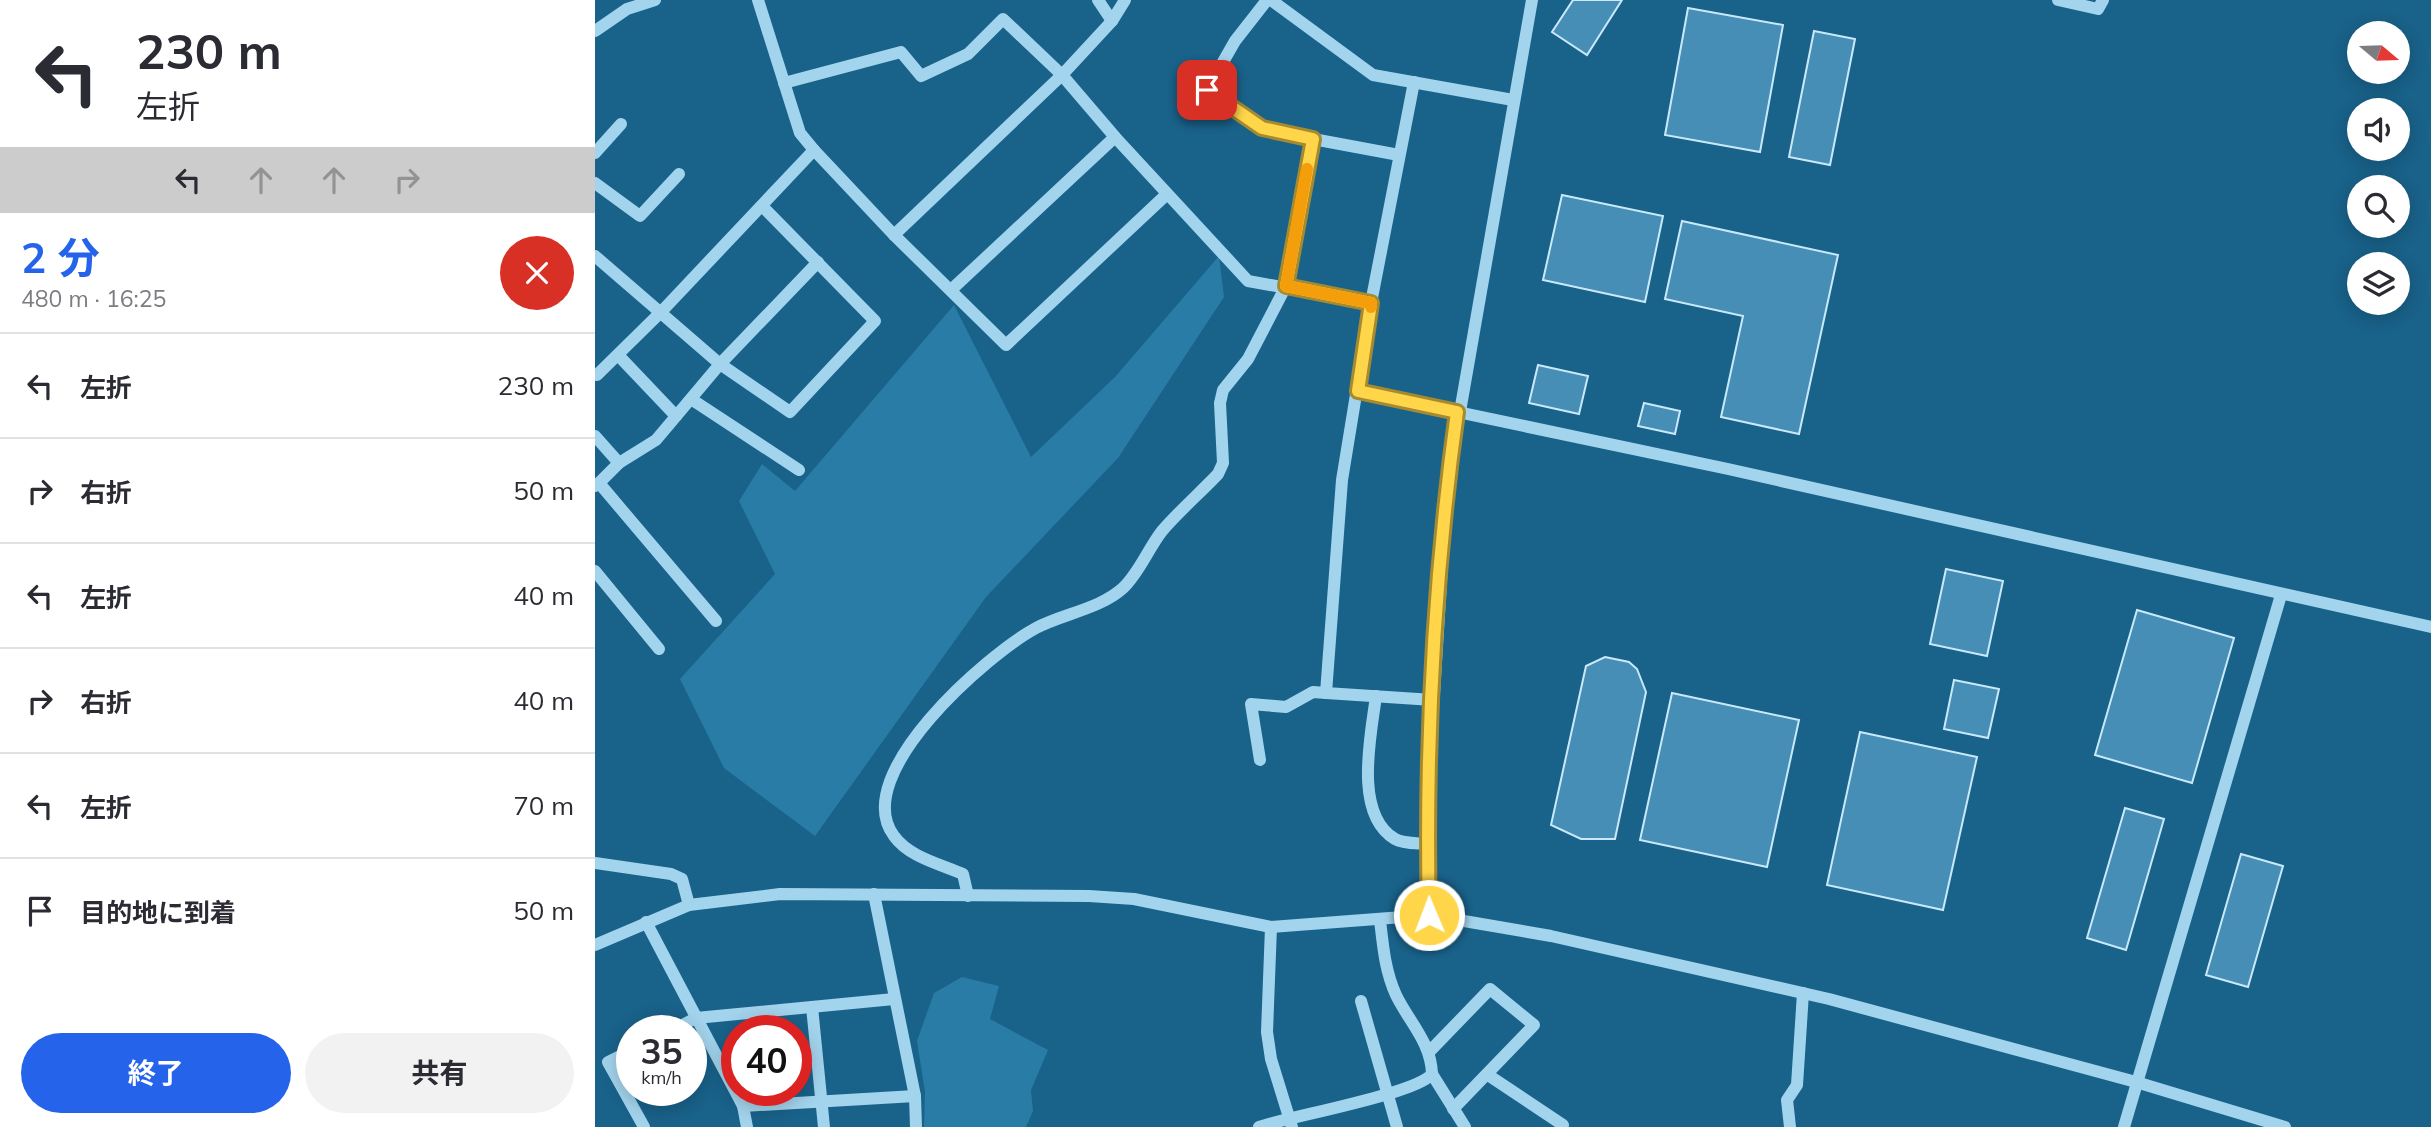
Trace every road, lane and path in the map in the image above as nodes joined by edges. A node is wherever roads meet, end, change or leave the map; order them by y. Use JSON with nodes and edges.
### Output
{"nodes":[{"id":1,"x":655,"y":0,"type":"edge"},
{"id":2,"x":758,"y":0,"type":"edge"},
{"id":3,"x":1098,"y":0,"type":"edge"},
{"id":4,"x":1125,"y":0,"type":"edge"},
{"id":5,"x":1269,"y":0,"type":"edge"},
{"id":6,"x":1532,"y":0,"type":"edge"},
{"id":7,"x":2058,"y":0,"type":"edge"},
{"id":8,"x":2103,"y":0,"type":"edge"},
{"id":9,"x":1112,"y":21,"type":"junction"},
{"id":10,"x":595,"y":32,"type":"edge"},
{"id":11,"x":1062,"y":75,"type":"junction"},
{"id":12,"x":1415,"y":82,"type":"junction"},
{"id":13,"x":784,"y":83,"type":"junction"},
{"id":14,"x":1513,"y":100,"type":"junction"},
{"id":15,"x":621,"y":124,"type":"dead end"},
{"id":16,"x":1115,"y":137,"type":"junction"},
{"id":17,"x":1313,"y":139,"type":"junction"},
{"id":18,"x":814,"y":150,"type":"junction"},
{"id":19,"x":595,"y":153,"type":"edge"},
{"id":20,"x":1399,"y":155,"type":"junction"},
{"id":21,"x":679,"y":174,"type":"dead end"},
{"id":22,"x":595,"y":183,"type":"edge"},
{"id":23,"x":1167,"y":194,"type":"junction"},
{"id":24,"x":762,"y":206,"type":"junction"},
{"id":25,"x":894,"y":235,"type":"junction"},
{"id":26,"x":595,"y":256,"type":"edge"},
{"id":27,"x":818,"y":262,"type":"junction"},
{"id":28,"x":1286,"y":286,"type":"junction"},
{"id":29,"x":951,"y":290,"type":"junction"},
{"id":30,"x":1371,"y":303,"type":"junction"},
{"id":31,"x":663,"y":311,"type":"junction"},
{"id":32,"x":618,"y":355,"type":"junction"},
{"id":33,"x":720,"y":364,"type":"junction"},
{"id":34,"x":597,"y":375,"type":"dead end"},
{"id":35,"x":1358,"y":391,"type":"junction"},
{"id":36,"x":691,"y":399,"type":"junction"},
{"id":37,"x":1457,"y":412,"type":"junction"},
{"id":38,"x":676,"y":415,"type":"junction"},
{"id":39,"x":595,"y":436,"type":"edge"},
{"id":40,"x":619,"y":463,"type":"junction"},
{"id":41,"x":799,"y":470,"type":"dead end"},
{"id":42,"x":597,"y":485,"type":"edge"},
{"id":43,"x":595,"y":570,"type":"edge"},
{"id":44,"x":2281,"y":595,"type":"junction"},
{"id":45,"x":716,"y":621,"type":"dead end"},
{"id":46,"x":2431,"y":627,"type":"edge"},
{"id":47,"x":659,"y":649,"type":"dead end"},
{"id":48,"x":1326,"y":693,"type":"junction"},
{"id":49,"x":1376,"y":696,"type":"junction"},
{"id":50,"x":1433,"y":700,"type":"junction"},
{"id":51,"x":1260,"y":760,"type":"dead end"},
{"id":52,"x":1427,"y":844,"type":"junction"},
{"id":53,"x":595,"y":863,"type":"edge"},
{"id":54,"x":874,"y":894,"type":"junction"},
{"id":55,"x":968,"y":896,"type":"junction"},
{"id":56,"x":689,"y":905,"type":"junction"},
{"id":57,"x":1429,"y":915,"type":"junction"},
{"id":58,"x":1380,"y":920,"type":"junction"},
{"id":59,"x":646,"y":922,"type":"junction"},
{"id":60,"x":1271,"y":927,"type":"junction"},
{"id":61,"x":595,"y":945,"type":"edge"},
{"id":62,"x":1803,"y":993,"type":"junction"},
{"id":63,"x":894,"y":999,"type":"junction"},
{"id":64,"x":1361,"y":1001,"type":"dead end"},
{"id":65,"x":812,"y":1007,"type":"junction"},
{"id":66,"x":694,"y":1015,"type":"edge"},
{"id":67,"x":707,"y":1017,"type":"edge"},
{"id":68,"x":707,"y":1039,"type":"edge"},
{"id":69,"x":1429,"y":1052,"type":"junction"},
{"id":70,"x":616,"y":1058,"type":"edge"},
{"id":71,"x":721,"y":1065,"type":"edge"},
{"id":72,"x":1432,"y":1074,"type":"junction"},
{"id":73,"x":1488,"y":1075,"type":"junction"},
{"id":74,"x":616,"y":1076,"type":"edge"},
{"id":75,"x":2136,"y":1082,"type":"junction"},
{"id":76,"x":1387,"y":1094,"type":"junction"},
{"id":77,"x":915,"y":1096,"type":"junction"},
{"id":78,"x":812,"y":1103,"type":"edge"},
{"id":79,"x":822,"y":1103,"type":"junction"},
{"id":80,"x":632,"y":1106,"type":"edge"},
{"id":81,"x":743,"y":1106,"type":"edge"},
{"id":82,"x":1453,"y":1109,"type":"junction"},
{"id":83,"x":1291,"y":1122,"type":"edge"},
{"id":84,"x":644,"y":1127,"type":"edge"},
{"id":85,"x":747,"y":1127,"type":"edge"},
{"id":86,"x":824,"y":1127,"type":"edge"},
{"id":87,"x":916,"y":1127,"type":"edge"},
{"id":88,"x":1259,"y":1127,"type":"edge"},
{"id":89,"x":1397,"y":1127,"type":"edge"},
{"id":90,"x":1465,"y":1127,"type":"edge"},
{"id":91,"x":1561,"y":1127,"type":"edge"},
{"id":92,"x":1790,"y":1127,"type":"edge"},
{"id":93,"x":2124,"y":1127,"type":"edge"},
{"id":94,"x":2285,"y":1127,"type":"edge"}],
"edges":[{"from":1,"to":10,"type":"street"},
{"from":2,"to":13,"type":"street"},
{"from":3,"to":9,"type":"street"},
{"from":4,"to":9,"type":"street"},
{"from":5,"to":12,"type":"street"},
{"from":5,"to":17,"type":"street"},
{"from":6,"to":14,"type":"street"},
{"from":7,"to":8,"type":"street"},
{"from":9,"to":11,"type":"street"},
{"from":11,"to":13,"type":"street"},
{"from":11,"to":16,"type":"street"},
{"from":11,"to":25,"type":"street"},
{"from":12,"to":14,"type":"street"},
{"from":12,"to":20,"type":"street"},
{"from":13,"to":18,"type":"street"},
{"from":14,"to":37,"type":"street"},
{"from":15,"to":19,"type":"street"},
{"from":16,"to":23,"type":"street"},
{"from":16,"to":29,"type":"street"},
{"from":17,"to":20,"type":"street"},
{"from":17,"to":28,"type":"street"},
{"from":18,"to":24,"type":"street"},
{"from":18,"to":25,"type":"street"},
{"from":20,"to":30,"type":"street"},
{"from":21,"to":22,"type":"street"},
{"from":23,"to":28,"type":"street"},
{"from":23,"to":29,"type":"street"},
{"from":24,"to":27,"type":"street"},
{"from":24,"to":31,"type":"street"},
{"from":25,"to":29,"type":"street"},
{"from":26,"to":31,"type":"street"},
{"from":27,"to":33,"type":"street"},
{"from":27,"to":33,"type":"street"},
{"from":28,"to":30,"type":"street"},
{"from":28,"to":55,"type":"street"},
{"from":30,"to":35,"type":"street"},
{"from":31,"to":32,"type":"street"},
{"from":31,"to":33,"type":"street"},
{"from":32,"to":34,"type":"street"},
{"from":32,"to":38,"type":"street"},
{"from":33,"to":36,"type":"street"},
{"from":35,"to":37,"type":"street"},
{"from":35,"to":48,"type":"street"},
{"from":36,"to":38,"type":"street"},
{"from":36,"to":41,"type":"street"},
{"from":37,"to":44,"type":"street"},
{"from":37,"to":50,"type":"street"},
{"from":38,"to":40,"type":"street"},
{"from":39,"to":40,"type":"street"},
{"from":40,"to":42,"type":"street"},
{"from":42,"to":45,"type":"street"},
{"from":43,"to":47,"type":"street"},
{"from":44,"to":46,"type":"street"},
{"from":44,"to":75,"type":"street"},
{"from":48,"to":49,"type":"street"},
{"from":48,"to":51,"type":"street"},
{"from":49,"to":50,"type":"street"},
{"from":49,"to":52,"type":"street"},
{"from":50,"to":52,"type":"street"},
{"from":52,"to":57,"type":"street"},
{"from":53,"to":56,"type":"street"},
{"from":54,"to":55,"type":"street"},
{"from":54,"to":56,"type":"street"},
{"from":54,"to":63,"type":"street"},
{"from":55,"to":60,"type":"street"},
{"from":56,"to":59,"type":"street"},
{"from":57,"to":58,"type":"street"},
{"from":57,"to":62,"type":"street"},
{"from":58,"to":60,"type":"street"},
{"from":58,"to":69,"type":"street"},
{"from":59,"to":61,"type":"street"},
{"from":59,"to":66,"type":"street"},
{"from":60,"to":83,"type":"street"},
{"from":62,"to":75,"type":"street"},
{"from":62,"to":92,"type":"street"},
{"from":63,"to":65,"type":"street"},
{"from":63,"to":77,"type":"street"},
{"from":64,"to":76,"type":"street"},
{"from":65,"to":67,"type":"street"},
{"from":65,"to":79,"type":"street"},
{"from":68,"to":71,"type":"street"},
{"from":69,"to":72,"type":"street"},
{"from":69,"to":73,"type":"street"},
{"from":70,"to":74,"type":"street"},
{"from":72,"to":76,"type":"street"},
{"from":72,"to":82,"type":"street"},
{"from":73,"to":82,"type":"street"},
{"from":73,"to":91,"type":"street"},
{"from":75,"to":93,"type":"street"},
{"from":75,"to":94,"type":"street"},
{"from":76,"to":83,"type":"street"},
{"from":76,"to":89,"type":"street"},
{"from":77,"to":79,"type":"street"},
{"from":77,"to":87,"type":"street"},
{"from":78,"to":79,"type":"street"},
{"from":79,"to":86,"type":"street"},
{"from":80,"to":84,"type":"street"},
{"from":81,"to":85,"type":"street"},
{"from":82,"to":90,"type":"street"},
{"from":83,"to":88,"type":"street"}]}
